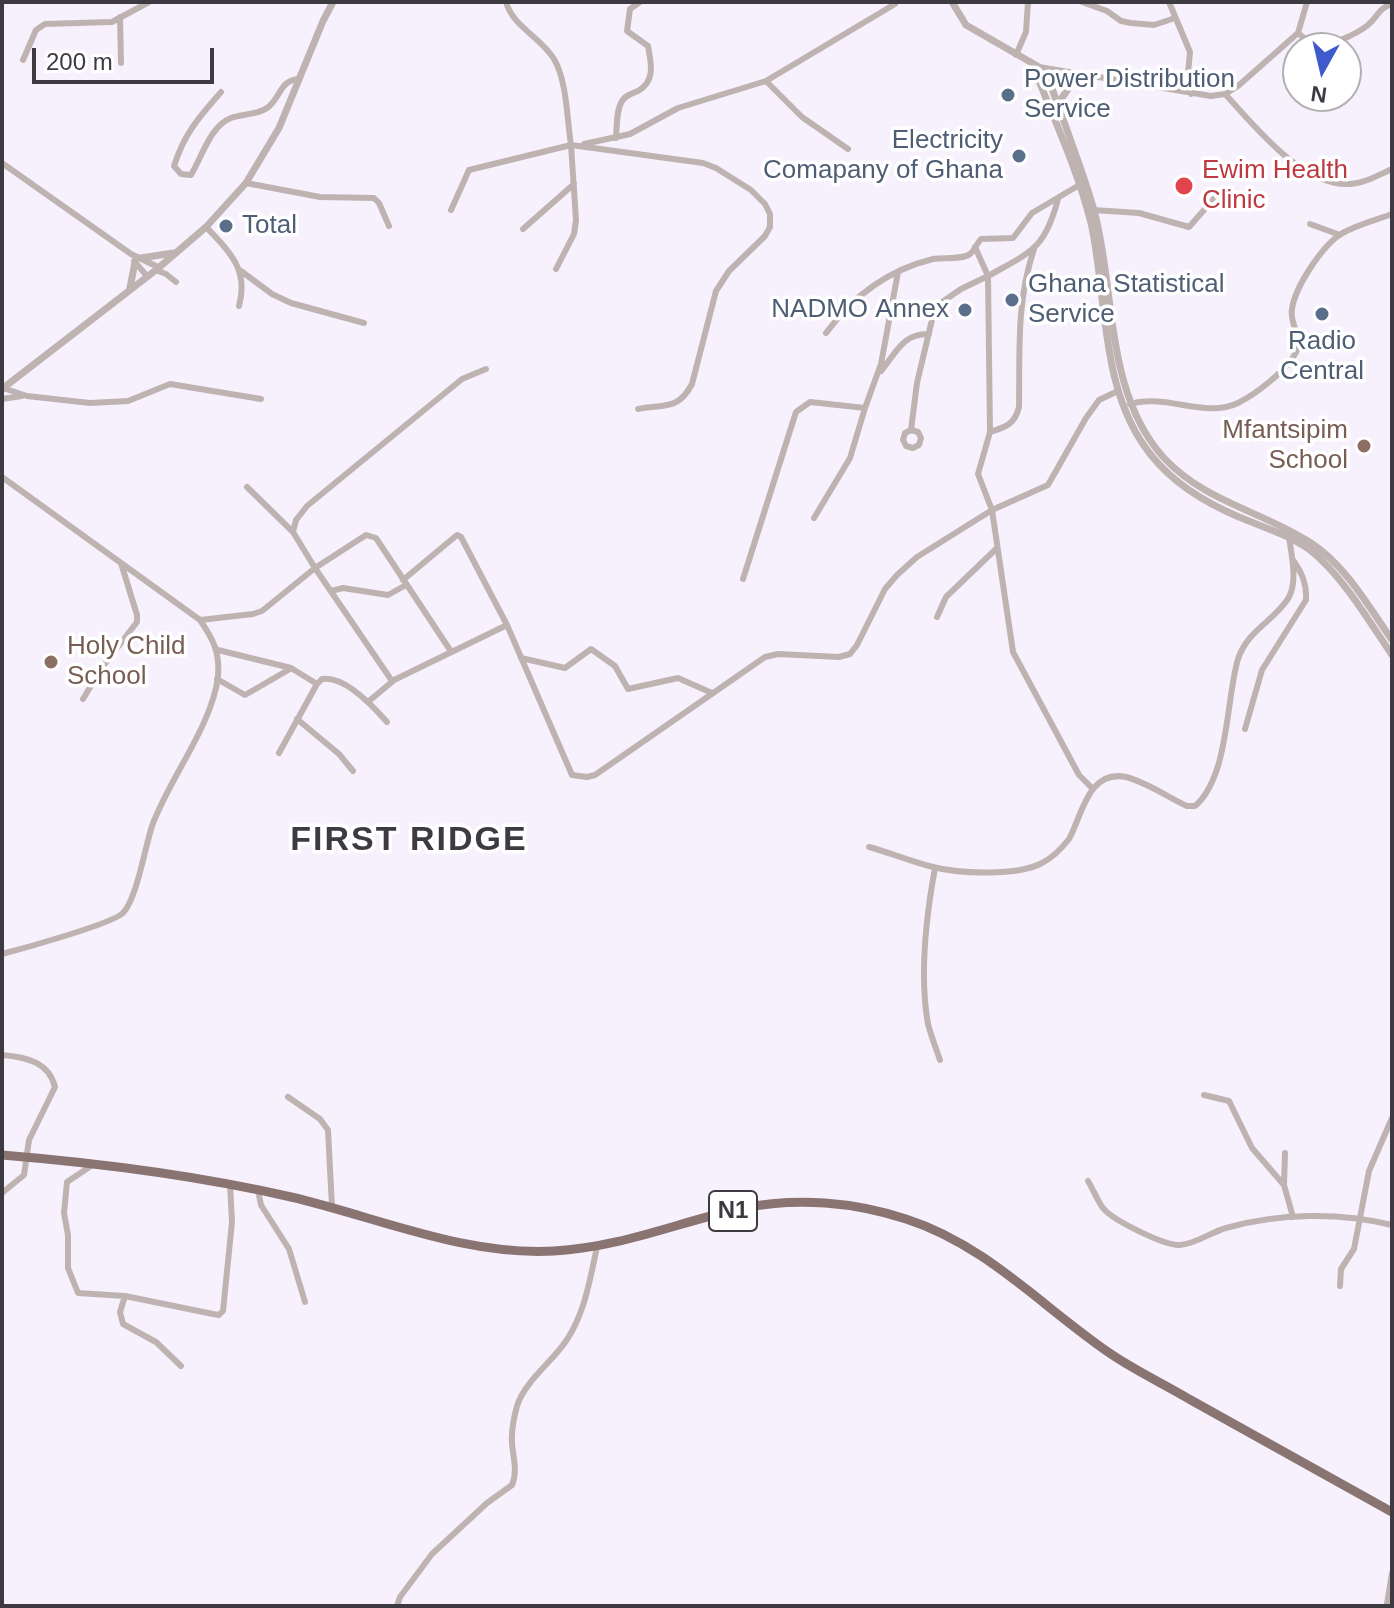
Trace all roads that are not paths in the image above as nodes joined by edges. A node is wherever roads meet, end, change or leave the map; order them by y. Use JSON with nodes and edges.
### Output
{"nodes":[{"id":1,"x":149,"y":2,"type":"edge"},
{"id":2,"x":506,"y":2,"type":"edge"},
{"id":3,"x":640,"y":2,"type":"edge"},
{"id":4,"x":952,"y":2,"type":"edge"},
{"id":5,"x":1028,"y":2,"type":"edge"},
{"id":6,"x":1082,"y":2,"type":"edge"},
{"id":7,"x":1169,"y":2,"type":"edge"},
{"id":8,"x":1307,"y":2,"type":"edge"},
{"id":9,"x":334,"y":4,"type":"edge"},
{"id":10,"x":895,"y":4,"type":"dead end"},
{"id":11,"x":1392,"y":4,"type":"edge"},
{"id":12,"x":120,"y":17,"type":"junction"},
{"id":13,"x":1175,"y":18,"type":"junction"},
{"id":14,"x":1298,"y":32,"type":"edge"},
{"id":15,"x":1354,"y":32,"type":"edge"},
{"id":16,"x":1282,"y":46,"type":"edge"},
{"id":17,"x":1016,"y":55,"type":"junction"},
{"id":18,"x":23,"y":60,"type":"dead end"},
{"id":19,"x":121,"y":63,"type":"dead end"},
{"id":20,"x":1039,"y":67,"type":"junction"},
{"id":21,"x":1093,"y":77,"type":"junction"},
{"id":22,"x":298,"y":79,"type":"junction"},
{"id":23,"x":766,"y":81,"type":"junction"},
{"id":24,"x":221,"y":92,"type":"dead end"},
{"id":25,"x":1191,"y":94,"type":"junction"},
{"id":26,"x":1225,"y":94,"type":"junction"},
{"id":27,"x":1057,"y":105,"type":"junction"},
{"id":28,"x":616,"y":138,"type":"junction"},
{"id":29,"x":571,"y":145,"type":"junction"},
{"id":30,"x":580,"y":146,"type":"junction"},
{"id":31,"x":848,"y":149,"type":"dead end"},
{"id":32,"x":2,"y":163,"type":"edge"},
{"id":33,"x":1392,"y":169,"type":"edge"},
{"id":34,"x":246,"y":183,"type":"junction"},
{"id":35,"x":574,"y":184,"type":"junction"},
{"id":36,"x":1082,"y":184,"type":"junction"},
{"id":37,"x":1219,"y":193,"type":"dead end"},
{"id":38,"x":1058,"y":199,"type":"junction"},
{"id":39,"x":451,"y":210,"type":"dead end"},
{"id":40,"x":1091,"y":211,"type":"junction"},
{"id":41,"x":1392,"y":214,"type":"edge"},
{"id":42,"x":1310,"y":224,"type":"dead end"},
{"id":43,"x":389,"y":226,"type":"dead end"},
{"id":44,"x":206,"y":227,"type":"junction"},
{"id":45,"x":523,"y":229,"type":"dead end"},
{"id":46,"x":1340,"y":235,"type":"junction"},
{"id":47,"x":975,"y":247,"type":"junction"},
{"id":48,"x":1034,"y":249,"type":"junction"},
{"id":49,"x":175,"y":252,"type":"junction"},
{"id":50,"x":136,"y":258,"type":"junction"},
{"id":51,"x":157,"y":269,"type":"junction"},
{"id":52,"x":556,"y":269,"type":"dead end"},
{"id":53,"x":241,"y":271,"type":"junction"},
{"id":54,"x":898,"y":272,"type":"junction"},
{"id":55,"x":147,"y":276,"type":"junction"},
{"id":56,"x":988,"y":276,"type":"junction"},
{"id":57,"x":176,"y":282,"type":"dead end"},
{"id":58,"x":129,"y":289,"type":"junction"},
{"id":59,"x":239,"y":306,"type":"dead end"},
{"id":60,"x":364,"y":323,"type":"dead end"},
{"id":61,"x":826,"y":333,"type":"dead end"},
{"id":62,"x":929,"y":334,"type":"junction"},
{"id":63,"x":486,"y":369,"type":"dead end"},
{"id":64,"x":879,"y":374,"type":"junction"},
{"id":65,"x":3,"y":388,"type":"edge"},
{"id":66,"x":1118,"y":391,"type":"junction"},
{"id":67,"x":27,"y":396,"type":"junction"},
{"id":68,"x":261,"y":399,"type":"dead end"},
{"id":69,"x":3,"y":401,"type":"edge"},
{"id":70,"x":1130,"y":404,"type":"junction"},
{"id":71,"x":865,"y":408,"type":"junction"},
{"id":72,"x":638,"y":409,"type":"dead end"},
{"id":73,"x":911,"y":430,"type":"dead end"},
{"id":74,"x":990,"y":432,"type":"junction"},
{"id":75,"x":2,"y":477,"type":"edge"},
{"id":76,"x":247,"y":487,"type":"dead end"},
{"id":77,"x":992,"y":510,"type":"junction"},
{"id":78,"x":814,"y":518,"type":"dead end"},
{"id":79,"x":293,"y":532,"type":"junction"},
{"id":80,"x":1288,"y":533,"type":"junction"},
{"id":81,"x":997,"y":548,"type":"junction"},
{"id":82,"x":1293,"y":559,"type":"junction"},
{"id":83,"x":121,"y":563,"type":"junction"},
{"id":84,"x":315,"y":568,"type":"junction"},
{"id":85,"x":743,"y":579,"type":"dead end"},
{"id":86,"x":404,"y":583,"type":"junction"},
{"id":87,"x":331,"y":591,"type":"junction"},
{"id":88,"x":937,"y":617,"type":"dead end"},
{"id":89,"x":200,"y":620,"type":"junction"},
{"id":90,"x":507,"y":625,"type":"junction"},
{"id":91,"x":1392,"y":640,"type":"edge"},
{"id":92,"x":218,"y":650,"type":"junction"},
{"id":93,"x":450,"y":650,"type":"junction"},
{"id":94,"x":1392,"y":655,"type":"edge"},
{"id":95,"x":520,"y":657,"type":"junction"},
{"id":96,"x":291,"y":668,"type":"junction"},
{"id":97,"x":217,"y":679,"type":"junction"},
{"id":98,"x":393,"y":681,"type":"junction"},
{"id":99,"x":317,"y":684,"type":"junction"},
{"id":100,"x":712,"y":693,"type":"junction"},
{"id":101,"x":83,"y":699,"type":"dead end"},
{"id":102,"x":369,"y":701,"type":"junction"},
{"id":103,"x":297,"y":719,"type":"junction"},
{"id":104,"x":387,"y":722,"type":"dead end"},
{"id":105,"x":1245,"y":729,"type":"dead end"},
{"id":106,"x":279,"y":753,"type":"dead end"},
{"id":107,"x":353,"y":771,"type":"dead end"},
{"id":108,"x":1093,"y":789,"type":"junction"},
{"id":109,"x":869,"y":847,"type":"dead end"},
{"id":110,"x":935,"y":868,"type":"junction"},
{"id":111,"x":2,"y":954,"type":"edge"},
{"id":112,"x":2,"y":1055,"type":"edge"},
{"id":113,"x":940,"y":1060,"type":"dead end"},
{"id":114,"x":1204,"y":1095,"type":"dead end"},
{"id":115,"x":288,"y":1097,"type":"dead end"},
{"id":116,"x":1392,"y":1118,"type":"edge"},
{"id":117,"x":1285,"y":1153,"type":"dead end"},
{"id":118,"x":2,"y":1155,"type":"edge"},
{"id":119,"x":27,"y":1157,"type":"junction"},
{"id":120,"x":94,"y":1164,"type":"junction"},
{"id":121,"x":1088,"y":1181,"type":"dead end"},
{"id":122,"x":230,"y":1184,"type":"junction"},
{"id":123,"x":1284,"y":1185,"type":"junction"},
{"id":124,"x":258,"y":1190,"type":"junction"},
{"id":125,"x":2,"y":1193,"type":"edge"},
{"id":126,"x":332,"y":1207,"type":"junction"},
{"id":127,"x":1293,"y":1217,"type":"junction"},
{"id":128,"x":1362,"y":1218,"type":"junction"},
{"id":129,"x":1392,"y":1225,"type":"edge"},
{"id":130,"x":597,"y":1247,"type":"junction"},
{"id":131,"x":1340,"y":1286,"type":"dead end"},
{"id":132,"x":125,"y":1296,"type":"junction"},
{"id":133,"x":305,"y":1302,"type":"dead end"},
{"id":134,"x":181,"y":1366,"type":"dead end"},
{"id":135,"x":1392,"y":1512,"type":"edge"},
{"id":136,"x":1392,"y":1573,"type":"edge"},
{"id":137,"x":1387,"y":1604,"type":"edge"},
{"id":138,"x":397,"y":1606,"type":"edge"}],
"edges":[{"from":1,"to":12,"type":"street"},
{"from":2,"to":29,"type":"street"},
{"from":3,"to":28,"type":"street"},
{"from":4,"to":17,"type":"street"},
{"from":5,"to":17,"type":"street"},
{"from":6,"to":13,"type":"street"},
{"from":7,"to":13,"type":"street"},
{"from":8,"to":14,"type":"street"},
{"from":9,"to":22,"type":"street"},
{"from":10,"to":23,"type":"street"},
{"from":11,"to":15,"type":"street"},
{"from":12,"to":18,"type":"street"},
{"from":12,"to":19,"type":"street"},
{"from":13,"to":25,"type":"street"},
{"from":16,"to":26,"type":"street"},
{"from":17,"to":20,"type":"street"},
{"from":20,"to":21,"type":"street"},
{"from":20,"to":27,"type":"street"},
{"from":20,"to":36,"type":"street"},
{"from":21,"to":25,"type":"street"},
{"from":21,"to":27,"type":"street"},
{"from":22,"to":24,"type":"street"},
{"from":22,"to":34,"type":"street"},
{"from":23,"to":28,"type":"street"},
{"from":23,"to":31,"type":"street"},
{"from":25,"to":26,"type":"street"},
{"from":26,"to":33,"type":"street"},
{"from":27,"to":36,"type":"street"},
{"from":28,"to":30,"type":"street"},
{"from":29,"to":30,"type":"street"},
{"from":29,"to":35,"type":"street"},
{"from":29,"to":39,"type":"street"},
{"from":30,"to":72,"type":"street"},
{"from":32,"to":50,"type":"street"},
{"from":34,"to":43,"type":"street"},
{"from":34,"to":44,"type":"street"},
{"from":35,"to":45,"type":"street"},
{"from":35,"to":52,"type":"street"},
{"from":36,"to":38,"type":"street"},
{"from":36,"to":40,"type":"street"},
{"from":37,"to":40,"type":"street"},
{"from":38,"to":47,"type":"street"},
{"from":38,"to":48,"type":"street"},
{"from":40,"to":66,"type":"street"},
{"from":40,"to":70,"type":"street"},
{"from":41,"to":46,"type":"street"},
{"from":42,"to":46,"type":"street"},
{"from":44,"to":49,"type":"street"},
{"from":44,"to":53,"type":"street"},
{"from":46,"to":70,"type":"street"},
{"from":47,"to":54,"type":"street"},
{"from":47,"to":56,"type":"street"},
{"from":48,"to":56,"type":"street"},
{"from":48,"to":74,"type":"street"},
{"from":49,"to":50,"type":"street"},
{"from":49,"to":51,"type":"street"},
{"from":50,"to":51,"type":"street"},
{"from":50,"to":55,"type":"street"},
{"from":50,"to":58,"type":"street"},
{"from":51,"to":55,"type":"street"},
{"from":51,"to":57,"type":"street"},
{"from":53,"to":59,"type":"street"},
{"from":53,"to":60,"type":"street"},
{"from":54,"to":61,"type":"street"},
{"from":54,"to":64,"type":"street"},
{"from":55,"to":58,"type":"street"},
{"from":56,"to":62,"type":"street"},
{"from":56,"to":74,"type":"street"},
{"from":58,"to":65,"type":"street"},
{"from":62,"to":64,"type":"street"},
{"from":62,"to":73,"type":"street"},
{"from":63,"to":79,"type":"street"},
{"from":64,"to":71,"type":"street"},
{"from":65,"to":67,"type":"street"},
{"from":66,"to":77,"type":"street"},
{"from":66,"to":80,"type":"street"},
{"from":67,"to":68,"type":"street"},
{"from":67,"to":69,"type":"street"},
{"from":70,"to":80,"type":"street"},
{"from":71,"to":78,"type":"street"},
{"from":71,"to":85,"type":"street"},
{"from":74,"to":77,"type":"street"},
{"from":75,"to":83,"type":"street"},
{"from":76,"to":79,"type":"street"},
{"from":77,"to":81,"type":"street"},
{"from":77,"to":100,"type":"street"},
{"from":79,"to":84,"type":"street"},
{"from":80,"to":82,"type":"street"},
{"from":80,"to":91,"type":"street"},
{"from":80,"to":94,"type":"street"},
{"from":81,"to":88,"type":"street"},
{"from":81,"to":108,"type":"street"},
{"from":82,"to":105,"type":"street"},
{"from":82,"to":108,"type":"street"},
{"from":83,"to":89,"type":"street"},
{"from":83,"to":101,"type":"street"},
{"from":84,"to":86,"type":"street"},
{"from":84,"to":87,"type":"street"},
{"from":84,"to":89,"type":"street"},
{"from":86,"to":87,"type":"street"},
{"from":86,"to":90,"type":"street"},
{"from":86,"to":93,"type":"street"},
{"from":87,"to":98,"type":"street"},
{"from":89,"to":92,"type":"street"},
{"from":90,"to":93,"type":"street"},
{"from":90,"to":95,"type":"street"},
{"from":92,"to":96,"type":"street"},
{"from":92,"to":97,"type":"street"},
{"from":93,"to":98,"type":"street"},
{"from":95,"to":100,"type":"street"},
{"from":95,"to":100,"type":"street"},
{"from":96,"to":97,"type":"street"},
{"from":96,"to":99,"type":"street"},
{"from":97,"to":111,"type":"street"},
{"from":98,"to":102,"type":"street"},
{"from":99,"to":102,"type":"street"},
{"from":99,"to":103,"type":"street"},
{"from":102,"to":104,"type":"street"},
{"from":103,"to":106,"type":"street"},
{"from":103,"to":107,"type":"street"},
{"from":108,"to":110,"type":"street"},
{"from":109,"to":110,"type":"street"},
{"from":110,"to":113,"type":"street"},
{"from":112,"to":119,"type":"street"},
{"from":114,"to":123,"type":"street"},
{"from":115,"to":126,"type":"street"},
{"from":116,"to":128,"type":"street"},
{"from":117,"to":123,"type":"street"},
{"from":118,"to":119,"type":"highway","number":"N1"},
{"from":119,"to":120,"type":"highway","number":"N1"},
{"from":119,"to":125,"type":"street"},
{"from":120,"to":122,"type":"highway","number":"N1"},
{"from":120,"to":132,"type":"street"},
{"from":121,"to":127,"type":"street"},
{"from":122,"to":124,"type":"highway","number":"N1"},
{"from":122,"to":132,"type":"street"},
{"from":123,"to":127,"type":"street"},
{"from":124,"to":126,"type":"highway","number":"N1"},
{"from":124,"to":133,"type":"street"},
{"from":126,"to":130,"type":"highway","number":"N1"},
{"from":127,"to":128,"type":"street"},
{"from":128,"to":129,"type":"street"},
{"from":128,"to":131,"type":"street"},
{"from":130,"to":135,"type":"highway","number":"N1"},
{"from":130,"to":138,"type":"street"},
{"from":132,"to":134,"type":"street"},
{"from":136,"to":137,"type":"street"}]}
